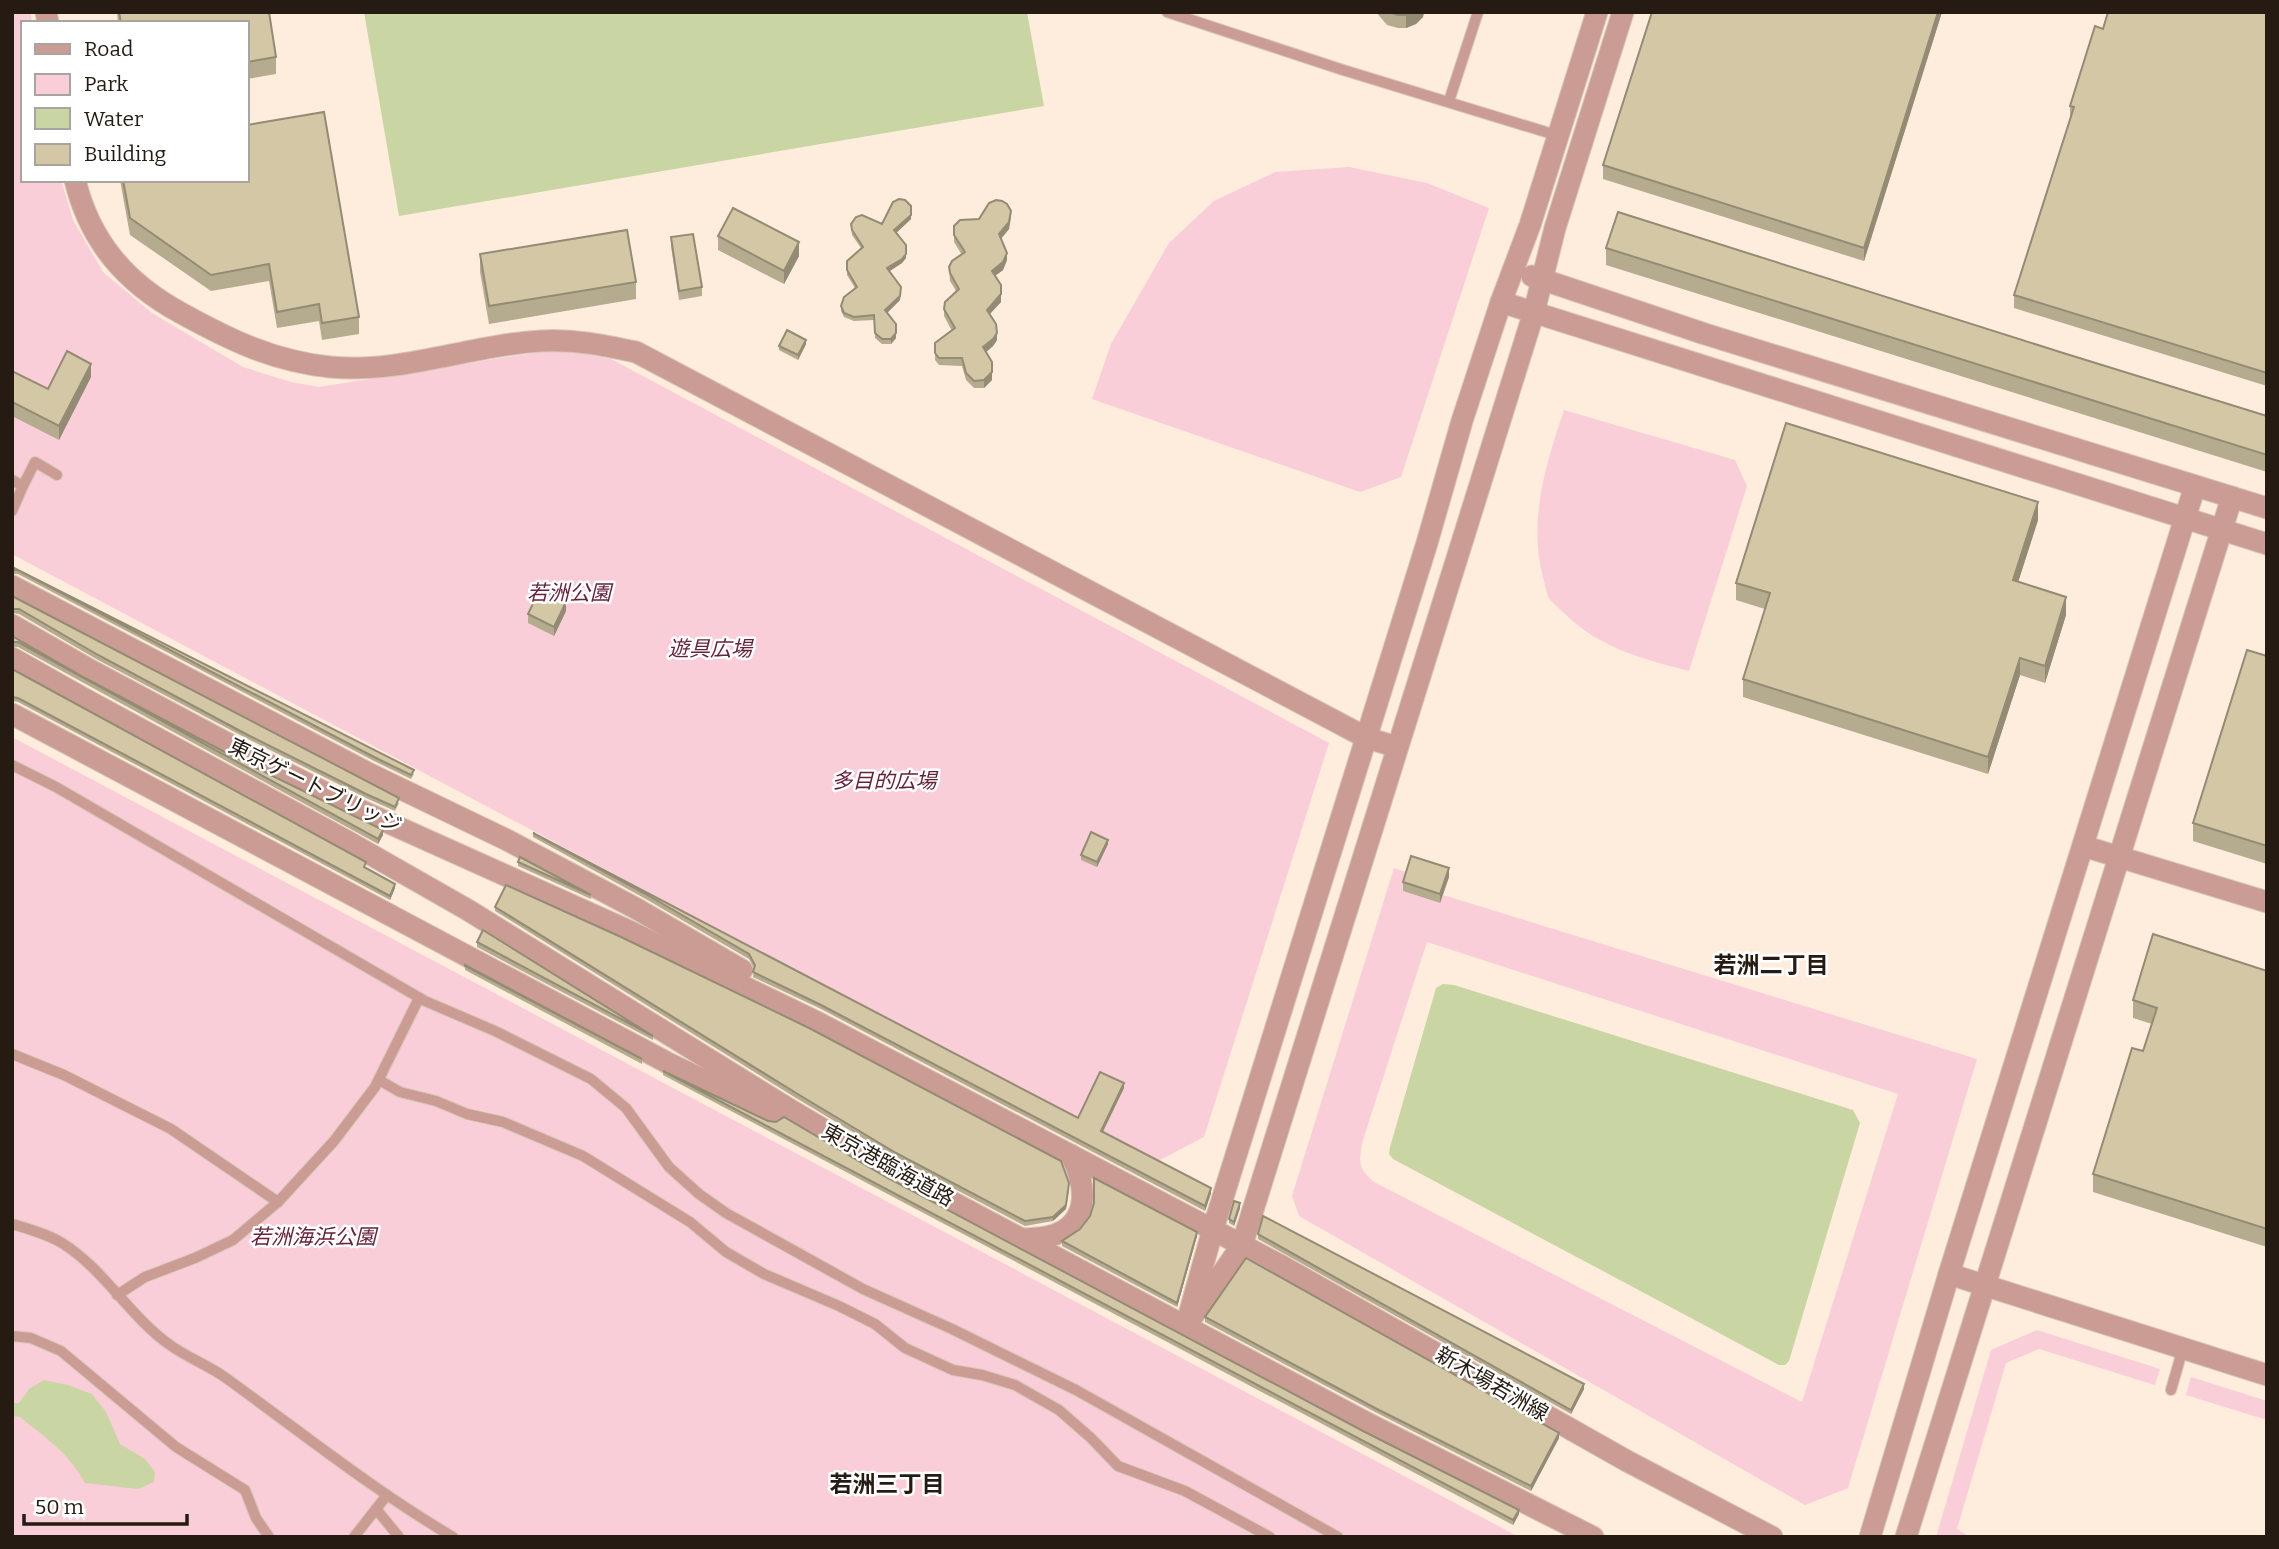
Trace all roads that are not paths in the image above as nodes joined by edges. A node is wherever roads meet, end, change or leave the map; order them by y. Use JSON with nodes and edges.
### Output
{"nodes":[{"id":1,"x":1167,"y":12,"type":"edge"},
{"id":2,"x":1478,"y":12,"type":"edge"},
{"id":3,"x":1597,"y":12,"type":"edge"},
{"id":4,"x":1623,"y":12,"type":"edge"},
{"id":5,"x":1449,"y":101,"type":"junction"},
{"id":6,"x":1559,"y":136,"type":"junction"},
{"id":7,"x":76,"y":182,"type":"edge"},
{"id":8,"x":1513,"y":270,"type":"junction"},
{"id":9,"x":1543,"y":280,"type":"junction"},
{"id":10,"x":1501,"y":302,"type":"junction"},
{"id":11,"x":1534,"y":312,"type":"junction"},
{"id":12,"x":57,"y":475,"type":"dead end"},
{"id":13,"x":12,"y":480,"type":"edge"},
{"id":14,"x":23,"y":486,"type":"junction"},
{"id":15,"x":2195,"y":486,"type":"junction"},
{"id":16,"x":2232,"y":497,"type":"junction"},
{"id":17,"x":2267,"y":508,"type":"edge"},
{"id":18,"x":12,"y":511,"type":"edge"},
{"id":19,"x":2185,"y":517,"type":"junction"},
{"id":20,"x":2222,"y":529,"type":"junction"},
{"id":21,"x":2267,"y":544,"type":"edge"},
{"id":22,"x":12,"y":586,"type":"edge"},
{"id":23,"x":12,"y":625,"type":"edge"},
{"id":24,"x":12,"y":658,"type":"edge"},
{"id":25,"x":12,"y":714,"type":"edge"},
{"id":26,"x":1367,"y":738,"type":"junction"},
{"id":27,"x":1398,"y":747,"type":"junction"},
{"id":28,"x":12,"y":765,"type":"edge"},
{"id":29,"x":2083,"y":846,"type":"junction"},
{"id":30,"x":2119,"y":857,"type":"junction"},
{"id":31,"x":2267,"y":902,"type":"edge"},
{"id":32,"x":598,"y":989,"type":"joint"},
{"id":33,"x":419,"y":998,"type":"junction"},
{"id":34,"x":12,"y":1054,"type":"edge"},
{"id":35,"x":924,"y":1078,"type":"junction"},
{"id":36,"x":379,"y":1080,"type":"junction"},
{"id":37,"x":1071,"y":1155,"type":"junction"},
{"id":38,"x":890,"y":1169,"type":"junction"},
{"id":39,"x":278,"y":1202,"type":"junction"},
{"id":40,"x":12,"y":1224,"type":"edge"},
{"id":41,"x":1213,"y":1229,"type":"junction"},
{"id":42,"x":1024,"y":1239,"type":"junction"},
{"id":43,"x":1242,"y":1245,"type":"junction"},
{"id":44,"x":1949,"y":1274,"type":"junction"},
{"id":45,"x":1985,"y":1285,"type":"junction"},
{"id":46,"x":117,"y":1295,"type":"junction"},
{"id":47,"x":1186,"y":1326,"type":"junction"},
{"id":48,"x":12,"y":1336,"type":"edge"},
{"id":49,"x":2183,"y":1348,"type":"junction"},
{"id":50,"x":2267,"y":1375,"type":"edge"},
{"id":51,"x":2171,"y":1390,"type":"dead end"},
{"id":52,"x":387,"y":1495,"type":"junction"},
{"id":53,"x":376,"y":1509,"type":"junction"},
{"id":54,"x":269,"y":1537,"type":"edge"},
{"id":55,"x":354,"y":1537,"type":"edge"},
{"id":56,"x":399,"y":1537,"type":"edge"},
{"id":57,"x":453,"y":1537,"type":"edge"},
{"id":58,"x":1270,"y":1537,"type":"edge"},
{"id":59,"x":1338,"y":1537,"type":"edge"},
{"id":60,"x":1593,"y":1537,"type":"edge"},
{"id":61,"x":1772,"y":1537,"type":"edge"},
{"id":62,"x":1870,"y":1537,"type":"edge"},
{"id":63,"x":1906,"y":1537,"type":"edge"}],
"edges":[{"from":1,"to":5,"type":"lane"},
{"from":2,"to":5,"type":"lane"},
{"from":3,"to":6,"type":"street"},
{"from":4,"to":9,"type":"street"},
{"from":5,"to":6,"type":"lane"},
{"from":6,"to":8,"type":"street"},
{"from":7,"to":26,"type":"street"},
{"from":8,"to":9,"type":"street"},
{"from":8,"to":10,"type":"street"},
{"from":9,"to":11,"type":"street"},
{"from":9,"to":15,"type":"street"},
{"from":10,"to":11,"type":"street"},
{"from":10,"to":26,"type":"street"},
{"from":11,"to":19,"type":"street"},
{"from":11,"to":27,"type":"street"},
{"from":12,"to":14,"type":"lane"},
{"from":13,"to":14,"type":"lane"},
{"from":14,"to":18,"type":"lane"},
{"from":15,"to":16,"type":"street"},
{"from":15,"to":19,"type":"street"},
{"from":16,"to":17,"type":"street"},
{"from":16,"to":20,"type":"street"},
{"from":19,"to":20,"type":"street"},
{"from":19,"to":29,"type":"street"},
{"from":20,"to":21,"type":"street"},
{"from":20,"to":30,"type":"street"},
{"from":22,"to":35,"type":"street"},
{"from":23,"to":35,"type":"street","name":"東京ゲートブリッジ"},
{"from":24,"to":32,"type":"street","name":"東京ゲートブリッジ"},
{"from":25,"to":38,"type":"street"},
{"from":26,"to":27,"type":"street"},
{"from":26,"to":41,"type":"street"},
{"from":27,"to":43,"type":"street"},
{"from":28,"to":33,"type":"lane"},
{"from":29,"to":30,"type":"street"},
{"from":29,"to":44,"type":"street"},
{"from":30,"to":31,"type":"street"},
{"from":30,"to":45,"type":"street"},
{"from":32,"to":38,"type":"street","name":"東京港臨海道路"},
{"from":33,"to":36,"type":"lane"},
{"from":33,"to":59,"type":"lane"},
{"from":34,"to":39,"type":"lane"},
{"from":35,"to":37,"type":"street"},
{"from":36,"to":39,"type":"lane"},
{"from":36,"to":58,"type":"lane"},
{"from":37,"to":41,"type":"street"},
{"from":37,"to":42,"type":"street"},
{"from":38,"to":42,"type":"street","name":"東京港臨海道路"},
{"from":39,"to":46,"type":"lane"},
{"from":40,"to":46,"type":"lane"},
{"from":41,"to":43,"type":"street","name":"新木場若洲線"},
{"from":41,"to":47,"type":"street"},
{"from":42,"to":47,"type":"street","name":"東京港臨海道路"},
{"from":43,"to":47,"type":"street"},
{"from":43,"to":61,"type":"street","name":"新木場若洲線"},
{"from":44,"to":45,"type":"street"},
{"from":44,"to":62,"type":"street"},
{"from":45,"to":49,"type":"street"},
{"from":45,"to":63,"type":"street"},
{"from":46,"to":52,"type":"lane"},
{"from":47,"to":60,"type":"street"},
{"from":48,"to":54,"type":"lane"},
{"from":49,"to":50,"type":"street"},
{"from":49,"to":51,"type":"lane"},
{"from":52,"to":53,"type":"lane"},
{"from":52,"to":57,"type":"lane"},
{"from":53,"to":55,"type":"lane"},
{"from":53,"to":56,"type":"lane"}]}
